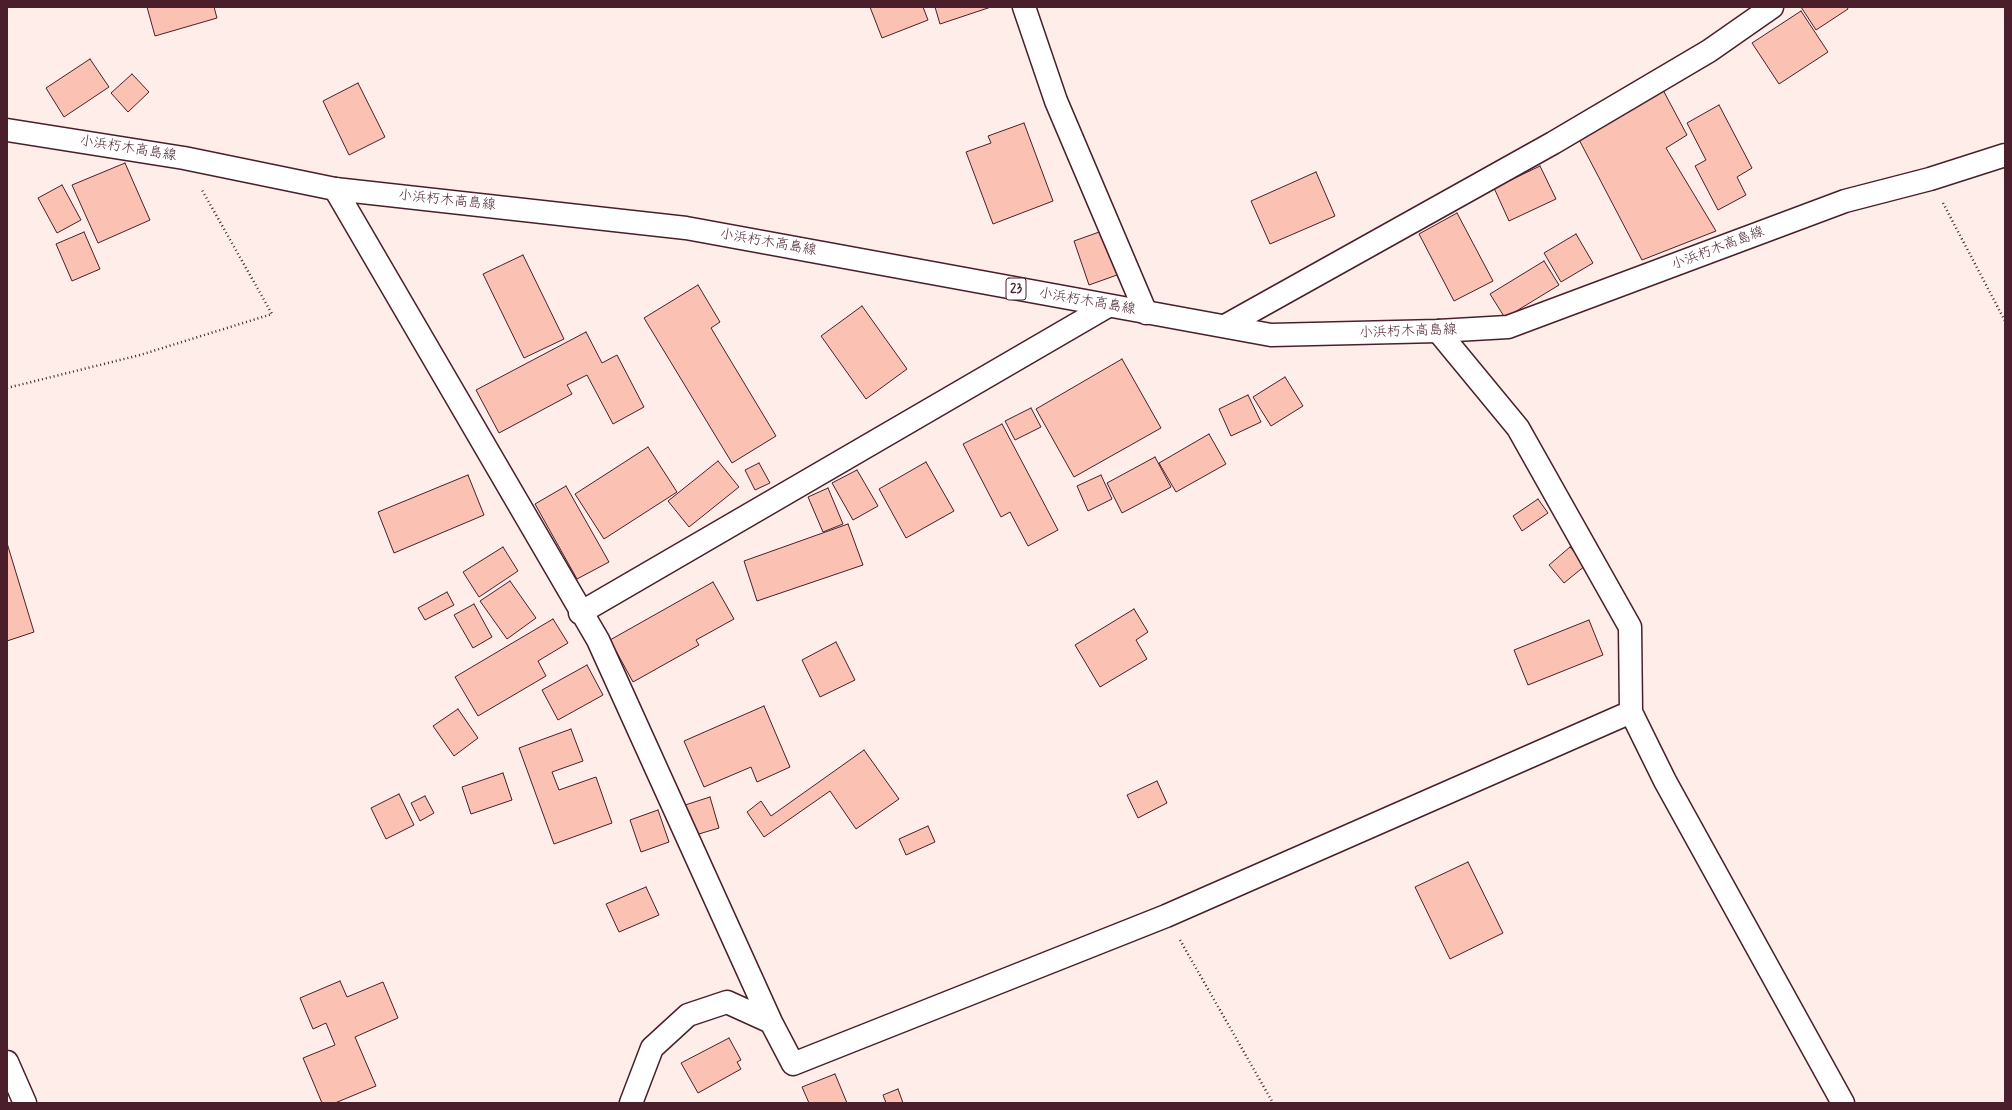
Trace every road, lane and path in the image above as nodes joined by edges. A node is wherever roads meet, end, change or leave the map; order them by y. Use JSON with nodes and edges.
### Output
{"nodes":[{"id":1,"x":1024,"y":7,"type":"edge"},
{"id":2,"x":1772,"y":7,"type":"edge"},
{"id":3,"x":7,"y":130,"type":"edge"},
{"id":4,"x":2005,"y":156,"type":"edge"},
{"id":5,"x":184,"y":158,"type":"junction"},
{"id":6,"x":1930,"y":179,"type":"junction"},
{"id":7,"x":335,"y":189,"type":"junction"},
{"id":8,"x":1108,"y":306,"type":"junction"},
{"id":9,"x":1146,"y":313,"type":"junction"},
{"id":10,"x":2005,"y":321,"type":"edge"},
{"id":11,"x":1225,"y":326,"type":"junction"},
{"id":12,"x":1438,"y":331,"type":"junction"},
{"id":13,"x":7,"y":388,"type":"edge"},
{"id":14,"x":580,"y":612,"type":"junction"},
{"id":15,"x":1631,"y":712,"type":"junction"},
{"id":16,"x":1166,"y":916,"type":"junction"},
{"id":17,"x":771,"y":1022,"type":"junction"},
{"id":18,"x":7,"y":1062,"type":"edge"},
{"id":19,"x":25,"y":1103,"type":"edge"},
{"id":20,"x":631,"y":1103,"type":"edge"},
{"id":21,"x":1273,"y":1103,"type":"edge"},
{"id":22,"x":1843,"y":1103,"type":"edge"}],
"edges":[{"from":1,"to":9,"type":"street"},
{"from":2,"to":11,"type":"street"},
{"from":3,"to":5,"type":"street","name":"小浜朽木高島線","number":"23"},
{"from":4,"to":6,"type":"street","name":"小浜朽木高島線","number":"23"},
{"from":5,"to":7,"type":"street","name":"小浜朽木高島線","number":"23"},
{"from":5,"to":13,"type":"path"},
{"from":6,"to":10,"type":"path"},
{"from":6,"to":12,"type":"street","name":"小浜朽木高島線","number":"23"},
{"from":7,"to":8,"type":"street","name":"小浜朽木高島線","number":"23"},
{"from":7,"to":14,"type":"street"},
{"from":8,"to":9,"type":"street","name":"小浜朽木高島線","number":"23"},
{"from":8,"to":14,"type":"street"},
{"from":9,"to":11,"type":"street","name":"小浜朽木高島線","number":"23"},
{"from":11,"to":12,"type":"street","name":"小浜朽木高島線","number":"23"},
{"from":12,"to":15,"type":"street"},
{"from":14,"to":17,"type":"street"},
{"from":15,"to":16,"type":"street"},
{"from":15,"to":22,"type":"street"},
{"from":16,"to":17,"type":"street"},
{"from":16,"to":21,"type":"path"},
{"from":17,"to":20,"type":"street"},
{"from":18,"to":19,"type":"street"}]}
